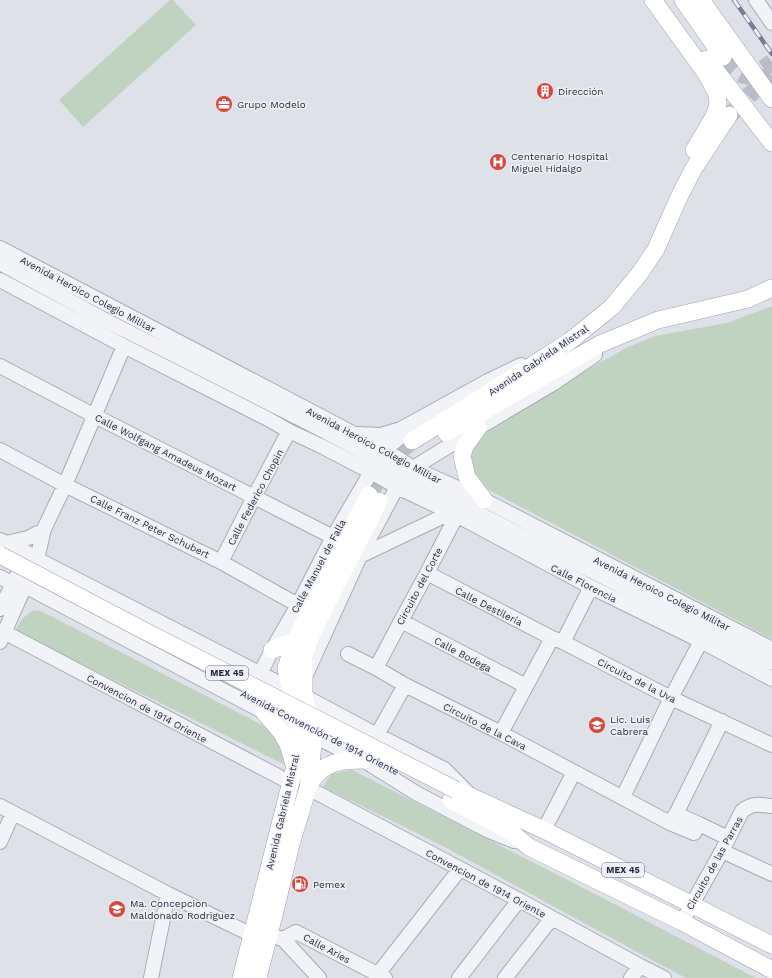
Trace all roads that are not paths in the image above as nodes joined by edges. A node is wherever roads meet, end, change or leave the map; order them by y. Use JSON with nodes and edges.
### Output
{"nodes":[{"id":1,"x":653,"y":0,"type":"edge"},
{"id":2,"x":665,"y":0,"type":"edge"},
{"id":3,"x":684,"y":0,"type":"edge"},
{"id":4,"x":701,"y":0,"type":"edge"},
{"id":5,"x":756,"y":0,"type":"edge"},
{"id":6,"x":772,"y":22,"type":"edge"},
{"id":7,"x":694,"y":45,"type":"junction"},
{"id":8,"x":723,"y":57,"type":"tunnel mouth"},
{"id":9,"x":705,"y":72,"type":"junction"},
{"id":10,"x":772,"y":99,"type":"edge"},
{"id":11,"x":729,"y":115,"type":"tunnel mouth"},
{"id":12,"x":772,"y":143,"type":"edge"},
{"id":13,"x":0,"y":248,"type":"edge"},
{"id":14,"x":0,"y":263,"type":"edge"},
{"id":15,"x":640,"y":273,"type":"junction"},
{"id":16,"x":0,"y":280,"type":"edge"},
{"id":17,"x":772,"y":288,"type":"edge"},
{"id":18,"x":772,"y":297,"type":"edge"},
{"id":19,"x":671,"y":317,"type":"junction"},
{"id":20,"x":630,"y":331,"type":"junction"},
{"id":21,"x":570,"y":341,"type":"junction"},
{"id":22,"x":124,"y":346,"type":"junction"},
{"id":23,"x":0,"y":366,"type":"edge"},
{"id":24,"x":276,"y":406,"type":"junction"},
{"id":25,"x":95,"y":416,"type":"junction"},
{"id":26,"x":424,"y":417,"type":"junction"},
{"id":27,"x":268,"y":419,"type":"junction"},
{"id":28,"x":478,"y":428,"type":"junction"},
{"id":29,"x":289,"y":432,"type":"junction"},
{"id":30,"x":326,"y":432,"type":"junction"},
{"id":31,"x":352,"y":434,"type":"junction"},
{"id":32,"x":319,"y":445,"type":"junction"},
{"id":33,"x":0,"y":450,"type":"edge"},
{"id":34,"x":378,"y":461,"type":"junction"},
{"id":35,"x":405,"y":478,"type":"junction"},
{"id":36,"x":65,"y":484,"type":"junction"},
{"id":37,"x":254,"y":497,"type":"junction"},
{"id":38,"x":484,"y":500,"type":"junction"},
{"id":39,"x":456,"y":511,"type":"junction"},
{"id":40,"x":41,"y":531,"type":"junction"},
{"id":41,"x":333,"y":537,"type":"junction"},
{"id":42,"x":2,"y":546,"type":"edge"},
{"id":43,"x":31,"y":556,"type":"junction"},
{"id":44,"x":360,"y":556,"type":"junction"},
{"id":45,"x":222,"y":562,"type":"junction"},
{"id":46,"x":0,"y":568,"type":"edge"},
{"id":47,"x":427,"y":573,"type":"junction"},
{"id":48,"x":0,"y":577,"type":"edge"},
{"id":49,"x":19,"y":585,"type":"junction"},
{"id":50,"x":591,"y":587,"type":"junction"},
{"id":51,"x":298,"y":605,"type":"junction"},
{"id":52,"x":0,"y":609,"type":"edge"},
{"id":53,"x":401,"y":621,"type":"junction"},
{"id":54,"x":2,"y":637,"type":"edge"},
{"id":55,"x":297,"y":640,"type":"junction"},
{"id":56,"x":557,"y":640,"type":"junction"},
{"id":57,"x":702,"y":641,"type":"junction"},
{"id":58,"x":272,"y":650,"type":"junction"},
{"id":59,"x":772,"y":650,"type":"edge"},
{"id":60,"x":348,"y":654,"type":"dead end"},
{"id":61,"x":772,"y":663,"type":"edge"},
{"id":62,"x":376,"y":668,"type":"junction"},
{"id":63,"x":260,"y":674,"type":"junction"},
{"id":64,"x":772,"y":679,"type":"edge"},
{"id":65,"x":405,"y":685,"type":"junction"},
{"id":66,"x":526,"y":686,"type":"junction"},
{"id":67,"x":299,"y":688,"type":"junction"},
{"id":68,"x":671,"y":698,"type":"junction"},
{"id":69,"x":264,"y":712,"type":"junction"},
{"id":70,"x":722,"y":721,"type":"junction"},
{"id":71,"x":299,"y":729,"type":"junction"},
{"id":72,"x":501,"y":733,"type":"junction"},
{"id":73,"x":377,"y":735,"type":"junction"},
{"id":74,"x":314,"y":736,"type":"junction"},
{"id":75,"x":772,"y":745,"type":"edge"},
{"id":76,"x":363,"y":760,"type":"junction"},
{"id":77,"x":295,"y":766,"type":"junction"},
{"id":78,"x":574,"y":772,"type":"junction"},
{"id":79,"x":291,"y":782,"type":"junction"},
{"id":80,"x":308,"y":788,"type":"junction"},
{"id":81,"x":453,"y":795,"type":"junction"},
{"id":82,"x":472,"y":797,"type":"junction"},
{"id":83,"x":623,"y":798,"type":"junction"},
{"id":84,"x":0,"y":806,"type":"edge"},
{"id":85,"x":772,"y":806,"type":"edge"},
{"id":86,"x":13,"y":813,"type":"junction"},
{"id":87,"x":673,"y":818,"type":"junction"},
{"id":88,"x":544,"y":830,"type":"junction"},
{"id":89,"x":0,"y":842,"type":"edge"},
{"id":90,"x":725,"y":845,"type":"junction"},
{"id":91,"x":529,"y":847,"type":"junction"},
{"id":92,"x":460,"y":869,"type":"junction"},
{"id":93,"x":772,"y":874,"type":"edge"},
{"id":94,"x":168,"y":894,"type":"junction"},
{"id":95,"x":519,"y":900,"type":"junction"},
{"id":96,"x":691,"y":904,"type":"junction"},
{"id":97,"x":552,"y":918,"type":"junction"},
{"id":98,"x":682,"y":922,"type":"junction"},
{"id":99,"x":268,"y":936,"type":"junction"},
{"id":100,"x":772,"y":945,"type":"edge"},
{"id":101,"x":640,"y":966,"type":"junction"},
{"id":102,"x":772,"y":970,"type":"edge"},
{"id":103,"x":381,"y":976,"type":"edge"},
{"id":104,"x":150,"y":978,"type":"edge"},
{"id":105,"x":241,"y":978,"type":"edge"},
{"id":106,"x":258,"y":978,"type":"edge"},
{"id":107,"x":319,"y":978,"type":"edge"},
{"id":108,"x":459,"y":978,"type":"edge"},
{"id":109,"x":505,"y":978,"type":"edge"},
{"id":110,"x":631,"y":978,"type":"edge"},
{"id":111,"x":664,"y":978,"type":"edge"}],
"edges":[{"from":1,"to":7,"type":"main road"},
{"from":2,"to":7,"type":"main road"},
{"from":3,"to":8,"type":"main road"},
{"from":4,"to":10,"type":"main road"},
{"from":5,"to":6,"type":"street"},
{"from":7,"to":9,"type":"main road"},
{"from":7,"to":9,"type":"main road"},
{"from":7,"to":12,"type":"main road"},
{"from":9,"to":15,"type":"main road"},
{"from":11,"to":15,"type":"main road","name":"Avenida Gabriela Mistral"},
{"from":13,"to":31,"type":"street","name":"Avenida Heroico Colegio Militar"},
{"from":14,"to":24,"type":"street","name":"Avenida Heroico Colegio Militar"},
{"from":15,"to":21,"type":"main road","name":"Avenida Gabriela Mistral"},
{"from":16,"to":22,"type":"street","name":"Avenida Heroico Colegio Militar"},
{"from":17,"to":19,"type":"main road","name":"Avenida Gabriela Mistral"},
{"from":18,"to":19,"type":"main road"},
{"from":19,"to":20,"type":"main road","name":"Avenida Gabriela Mistral"},
{"from":20,"to":21,"type":"main road","name":"Avenida Gabriela Mistral"},
{"from":20,"to":28,"type":"street","name":"Avenida Gabriela Mistral"},
{"from":21,"to":26,"type":"street"},
{"from":22,"to":25,"type":"street"},
{"from":22,"to":27,"type":"street","name":"Avenida Heroico Colegio Militar"},
{"from":23,"to":25,"type":"street","name":"Calle Wolfgang Amadeus Mozart"},
{"from":24,"to":27,"type":"street"},
{"from":24,"to":30,"type":"street","name":"Avenida Heroico Colegio Militar"},
{"from":25,"to":36,"type":"street"},
{"from":25,"to":37,"type":"street","name":"Calle Wolfgang Amadeus Mozart"},
{"from":26,"to":31,"type":"street"},
{"from":26,"to":34,"type":"street"},
{"from":27,"to":29,"type":"street","name":"Avenida Heroico Colegio Militar"},
{"from":28,"to":35,"type":"street","name":"Avenida Gabriela Mistral"},
{"from":28,"to":38,"type":"main road"},
{"from":29,"to":32,"type":"street","name":"Avenida Heroico Colegio Militar"},
{"from":29,"to":37,"type":"street","name":"Calle Federico Chopin"},
{"from":30,"to":32,"type":"street"},
{"from":30,"to":34,"type":"street","name":"Avenida Heroico Colegio Militar"},
{"from":31,"to":34,"type":"street","name":"Avenida Heroico Colegio Militar"},
{"from":32,"to":34,"type":"street","name":"Avenida Heroico Colegio Militar"},
{"from":33,"to":36,"type":"street","name":"Calle Franz Peter Schubert"},
{"from":34,"to":35,"type":"street","name":"Avenida Heroico Colegio Militar"},
{"from":34,"to":41,"type":"street","name":"Calle Manuel de Falla"},
{"from":35,"to":38,"type":"street","name":"Avenida Heroico Colegio Militar"},
{"from":35,"to":39,"type":"street","name":"Avenida Heroico Colegio Militar"},
{"from":35,"to":44,"type":"street"},
{"from":36,"to":40,"type":"street"},
{"from":36,"to":45,"type":"street","name":"Calle Franz Peter Schubert"},
{"from":37,"to":41,"type":"street","name":"Calle Wolfgang Amadeus Mozart"},
{"from":37,"to":45,"type":"street","name":"Calle Federico Chopin"},
{"from":38,"to":59,"type":"street","name":"Avenida Heroico Colegio Militar"},
{"from":39,"to":44,"type":"street"},
{"from":39,"to":47,"type":"street","name":"Circuito del Corte"},
{"from":39,"to":50,"type":"street","name":"Calle Florencia"},
{"from":39,"to":61,"type":"street","name":"Avenida Heroico Colegio Militar"},
{"from":40,"to":42,"type":"street"},
{"from":40,"to":43,"type":"street"},
{"from":41,"to":51,"type":"street","name":"Calle Manuel de Falla"},
{"from":42,"to":43,"type":"street","name":"Avenida Convención de 1914 Oriente"},
{"from":42,"to":81,"type":"main road","name":"Avenida Convención de 1914 Oriente","number":"MEX 45","bridge":true},
{"from":43,"to":49,"type":"street"},
{"from":43,"to":63,"type":"street","name":"Avenida Convención de 1914 Oriente"},
{"from":44,"to":67,"type":"street"},
{"from":45,"to":51,"type":"street","name":"Calle Franz Peter Schubert"},
{"from":46,"to":81,"type":"main road","name":"Avenida Convención de 1914 Oriente","number":"MEX 45"},
{"from":47,"to":53,"type":"street","name":"Circuito del Corte"},
{"from":47,"to":56,"type":"street","name":"Calle Destilería"},
{"from":48,"to":49,"type":"street","name":"Avenida Convención de 1914 Oriente"},
{"from":49,"to":52,"type":"street"},
{"from":49,"to":54,"type":"street"},
{"from":49,"to":69,"type":"street","name":"Avenida Convención de 1914 Oriente"},
{"from":50,"to":56,"type":"street"},
{"from":50,"to":57,"type":"street","name":"Calle Florencia"},
{"from":51,"to":58,"type":"street","name":"Calle Manuel de Falla"},
{"from":53,"to":62,"type":"street","name":"Circuito del Corte"},
{"from":53,"to":66,"type":"street","name":"Calle Bodega"},
{"from":54,"to":79,"type":"street","name":"Convencion de 1914 Oriente"},
{"from":55,"to":58,"type":"main road"},
{"from":55,"to":67,"type":"main road","name":"Avenida Gabriela Mistral"},
{"from":55,"to":67,"type":"main road","name":"Avenida Gabriela Mistral"},
{"from":56,"to":66,"type":"street"},
{"from":56,"to":68,"type":"street","name":"Circuito de la Uva"},
{"from":57,"to":64,"type":"street","name":"Calle Florencia"},
{"from":57,"to":68,"type":"street"},
{"from":58,"to":63,"type":"street","name":"Calle Manuel de Falla"},
{"from":60,"to":62,"type":"street","name":"Circuito de la Cava"},
{"from":62,"to":65,"type":"street","name":"Circuito de la Cava"},
{"from":63,"to":67,"type":"street","name":"Avenida Convención de 1914 Oriente"},
{"from":65,"to":72,"type":"street","name":"Circuito de la Cava"},
{"from":65,"to":73,"type":"street"},
{"from":66,"to":72,"type":"street"},
{"from":67,"to":71,"type":"main road","name":"Avenida Gabriela Mistral"},
{"from":67,"to":73,"type":"street","name":"Avenida Convención de 1914 Oriente"},
{"from":67,"to":74,"type":"main road","name":"Avenida Gabriela Mistral"},
{"from":68,"to":70,"type":"street","name":"Circuito de la Uva"},
{"from":68,"to":83,"type":"street"},
{"from":69,"to":71,"type":"street","name":"Avenida Convención de 1914 Oriente"},
{"from":69,"to":77,"type":"main road"},
{"from":70,"to":75,"type":"street","name":"Circuito de la Uva"},
{"from":70,"to":87,"type":"street"},
{"from":71,"to":74,"type":"street","name":"Avenida Convención de 1914 Oriente"},
{"from":71,"to":77,"type":"main road","name":"Avenida Gabriela Mistral"},
{"from":72,"to":78,"type":"street","name":"Circuito de la Cava"},
{"from":73,"to":82,"type":"street","name":"Avenida Convención de 1914 Oriente"},
{"from":74,"to":76,"type":"street","name":"Avenida Convención de 1914 Oriente"},
{"from":74,"to":80,"type":"main road","name":"Avenida Gabriela Mistral"},
{"from":76,"to":80,"type":"main road"},
{"from":76,"to":91,"type":"street","name":"Avenida Convención de 1914 Oriente"},
{"from":77,"to":79,"type":"main road","name":"Avenida Gabriela Mistral"},
{"from":78,"to":83,"type":"street","name":"Circuito de la Cava"},
{"from":78,"to":88,"type":"street"},
{"from":79,"to":99,"type":"main road","name":"Avenida Gabriela Mistral"},
{"from":80,"to":92,"type":"street","name":"Convencion de 1914 Oriente"},
{"from":80,"to":99,"type":"main road","name":"Avenida Gabriela Mistral"},
{"from":81,"to":82,"type":"main road","name":"Avenida Convención de 1914 Oriente","number":"MEX 45"},
{"from":81,"to":91,"type":"main road","name":"Avenida Convención de 1914 Oriente","number":"MEX 45"},
{"from":82,"to":88,"type":"main road","name":"Avenida Convención de 1914 Oriente","number":"MEX 45"},
{"from":83,"to":87,"type":"street"},
{"from":84,"to":86,"type":"street"},
{"from":85,"to":90,"type":"street","name":"Circuito de las Parras"},
{"from":86,"to":89,"type":"street"},
{"from":86,"to":94,"type":"street"},
{"from":87,"to":90,"type":"street"},
{"from":88,"to":96,"type":"main road","name":"Avenida Convención de 1914 Oriente","number":"MEX 45"},
{"from":90,"to":93,"type":"street"},
{"from":90,"to":96,"type":"street","name":"Circuito de las Parras"},
{"from":91,"to":98,"type":"main road","name":"Avenida Convención de 1914 Oriente","number":"MEX 45"},
{"from":92,"to":95,"type":"street","name":"Convencion de 1914 Oriente"},
{"from":92,"to":103,"type":"street"},
{"from":94,"to":99,"type":"street"},
{"from":94,"to":104,"type":"street"},
{"from":95,"to":97,"type":"street","name":"Convencion de 1914 Oriente"},
{"from":95,"to":108,"type":"street"},
{"from":96,"to":98,"type":"street","name":"Circuito de las Parras"},
{"from":96,"to":100,"type":"main road","name":"Avenida Convención de 1914 Oriente","number":"MEX 45"},
{"from":97,"to":101,"type":"street","name":"Convencion de 1914 Oriente"},
{"from":97,"to":109,"type":"street"},
{"from":98,"to":102,"type":"main road","name":"Avenida Convención de 1914 Oriente","number":"MEX 45"},
{"from":99,"to":103,"type":"street","name":"Calle Aries"},
{"from":99,"to":105,"type":"main road","name":"Avenida Gabriela Mistral"},
{"from":99,"to":106,"type":"main road","name":"Avenida Gabriela Mistral"},
{"from":99,"to":107,"type":"street"},
{"from":101,"to":110,"type":"street"},
{"from":101,"to":111,"type":"street","name":"Convencion de 1914 Oriente"}]}
